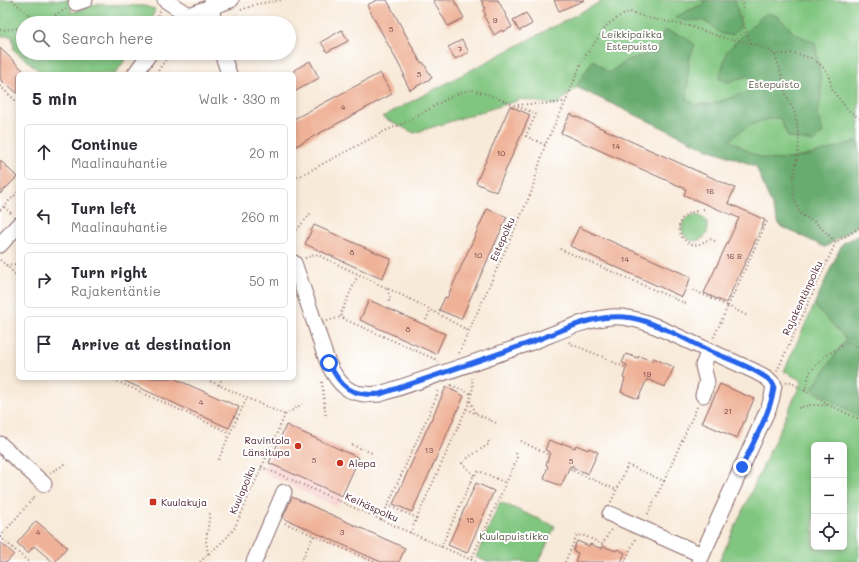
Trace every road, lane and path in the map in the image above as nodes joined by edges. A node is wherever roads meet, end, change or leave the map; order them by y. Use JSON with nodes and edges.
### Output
{"nodes":[{"id":1,"x":12,"y":0,"type":"edge"},
{"id":2,"x":164,"y":0,"type":"edge"},
{"id":3,"x":231,"y":0,"type":"edge"},
{"id":4,"x":282,"y":0,"type":"edge"},
{"id":5,"x":741,"y":0,"type":"edge"},
{"id":6,"x":80,"y":2,"type":"edge"},
{"id":7,"x":212,"y":3,"type":"edge"},
{"id":8,"x":188,"y":15,"type":"joint"},
{"id":9,"x":31,"y":16,"type":"edge"},
{"id":10,"x":55,"y":16,"type":"edge"},
{"id":11,"x":213,"y":16,"type":"edge"},
{"id":12,"x":235,"y":16,"type":"edge"},
{"id":13,"x":16,"y":29,"type":"edge"},
{"id":14,"x":0,"y":30,"type":"edge"},
{"id":15,"x":746,"y":31,"type":"junction"},
{"id":16,"x":734,"y":40,"type":"junction"},
{"id":17,"x":751,"y":43,"type":"junction"},
{"id":18,"x":775,"y":55,"type":"junction"},
{"id":19,"x":145,"y":60,"type":"edge"},
{"id":20,"x":165,"y":60,"type":"edge"},
{"id":21,"x":224,"y":60,"type":"edge"},
{"id":22,"x":136,"y":72,"type":"edge"},
{"id":23,"x":157,"y":72,"type":"edge"},
{"id":24,"x":228,"y":72,"type":"edge"},
{"id":25,"x":0,"y":86,"type":"edge"},
{"id":26,"x":566,"y":100,"type":"junction"},
{"id":27,"x":16,"y":101,"type":"edge"},
{"id":28,"x":517,"y":105,"type":"junction"},
{"id":29,"x":859,"y":118,"type":"edge"},
{"id":30,"x":546,"y":145,"type":"junction"},
{"id":31,"x":296,"y":177,"type":"edge"},
{"id":32,"x":16,"y":194,"type":"edge"},
{"id":33,"x":4,"y":207,"type":"junction"},
{"id":34,"x":704,"y":209,"type":"dead end"},
{"id":35,"x":0,"y":210,"type":"edge"},
{"id":36,"x":311,"y":212,"type":"dead end"},
{"id":37,"x":768,"y":219,"type":"dead end"},
{"id":38,"x":16,"y":220,"type":"edge"},
{"id":39,"x":859,"y":228,"type":"edge"},
{"id":40,"x":296,"y":231,"type":"edge"},
{"id":41,"x":715,"y":241,"type":"dead end"},
{"id":42,"x":836,"y":242,"type":"junction"},
{"id":43,"x":0,"y":245,"type":"edge"},
{"id":44,"x":560,"y":249,"type":"dead end"},
{"id":45,"x":0,"y":260,"type":"edge"},
{"id":46,"x":298,"y":261,"type":"edge"},
{"id":47,"x":3,"y":262,"type":"junction"},
{"id":48,"x":16,"y":264,"type":"edge"},
{"id":49,"x":0,"y":265,"type":"edge"},
{"id":50,"x":6,"y":265,"type":"junction"},
{"id":51,"x":358,"y":274,"type":"junction"},
{"id":52,"x":16,"y":275,"type":"edge"},
{"id":53,"x":387,"y":289,"type":"junction"},
{"id":54,"x":693,"y":290,"type":"dead end"},
{"id":55,"x":389,"y":302,"type":"dead end"},
{"id":56,"x":687,"y":304,"type":"dead end"},
{"id":57,"x":728,"y":306,"type":"junction"},
{"id":58,"x":430,"y":310,"type":"junction"},
{"id":59,"x":746,"y":315,"type":"dead end"},
{"id":60,"x":341,"y":317,"type":"junction"},
{"id":61,"x":426,"y":320,"type":"dead end"},
{"id":62,"x":325,"y":321,"type":"dead end"},
{"id":63,"x":469,"y":331,"type":"junction"},
{"id":64,"x":557,"y":332,"type":"junction"},
{"id":65,"x":710,"y":346,"type":"junction"},
{"id":66,"x":859,"y":348,"type":"edge"},
{"id":67,"x":455,"y":359,"type":"dead end"},
{"id":68,"x":438,"y":365,"type":"dead end"},
{"id":69,"x":626,"y":368,"type":"dead end"},
{"id":70,"x":471,"y":372,"type":"dead end"},
{"id":71,"x":114,"y":380,"type":"edge"},
{"id":72,"x":208,"y":380,"type":"edge"},
{"id":73,"x":221,"y":380,"type":"edge"},
{"id":74,"x":322,"y":380,"type":"dead end"},
{"id":75,"x":439,"y":384,"type":"dead end"},
{"id":76,"x":219,"y":385,"type":"junction"},
{"id":77,"x":774,"y":385,"type":"junction"},
{"id":78,"x":453,"y":386,"type":"dead end"},
{"id":79,"x":805,"y":391,"type":"junction"},
{"id":80,"x":472,"y":394,"type":"junction"},
{"id":81,"x":703,"y":395,"type":"joint"},
{"id":82,"x":247,"y":398,"type":"junction"},
{"id":83,"x":470,"y":401,"type":"junction"},
{"id":84,"x":302,"y":404,"type":"dead end"},
{"id":85,"x":829,"y":405,"type":"junction"},
{"id":86,"x":798,"y":408,"type":"dead end"},
{"id":87,"x":466,"y":409,"type":"junction"},
{"id":88,"x":476,"y":414,"type":"junction"},
{"id":89,"x":284,"y":415,"type":"junction"},
{"id":90,"x":326,"y":418,"type":"dead end"},
{"id":91,"x":859,"y":419,"type":"edge"},
{"id":92,"x":496,"y":422,"type":"dead end"},
{"id":93,"x":230,"y":433,"type":"junction"},
{"id":94,"x":488,"y":439,"type":"dead end"},
{"id":95,"x":521,"y":441,"type":"dead end"},
{"id":96,"x":0,"y":444,"type":"edge"},
{"id":97,"x":352,"y":444,"type":"dead end"},
{"id":98,"x":516,"y":452,"type":"dead end"},
{"id":99,"x":372,"y":453,"type":"dead end"},
{"id":100,"x":549,"y":455,"type":"dead end"},
{"id":101,"x":218,"y":461,"type":"dead end"},
{"id":102,"x":66,"y":463,"type":"dead end"},
{"id":103,"x":261,"y":466,"type":"junction"},
{"id":104,"x":573,"y":466,"type":"dead end"},
{"id":105,"x":474,"y":475,"type":"junction"},
{"id":106,"x":47,"y":478,"type":"junction"},
{"id":107,"x":664,"y":481,"type":"junction"},
{"id":108,"x":506,"y":483,"type":"junction"},
{"id":109,"x":617,"y":490,"type":"junction"},
{"id":110,"x":284,"y":492,"type":"dead end"},
{"id":111,"x":388,"y":505,"type":"junction"},
{"id":112,"x":210,"y":512,"type":"dead end"},
{"id":113,"x":612,"y":513,"type":"junction"},
{"id":114,"x":417,"y":518,"type":"junction"},
{"id":115,"x":381,"y":520,"type":"junction"},
{"id":116,"x":283,"y":522,"type":"dead end"},
{"id":117,"x":641,"y":528,"type":"junction"},
{"id":118,"x":410,"y":533,"type":"junction"},
{"id":119,"x":314,"y":535,"type":"junction"},
{"id":120,"x":0,"y":537,"type":"edge"},
{"id":121,"x":602,"y":544,"type":"junction"},
{"id":122,"x":442,"y":547,"type":"junction"},
{"id":123,"x":600,"y":548,"type":"dead end"},
{"id":124,"x":208,"y":554,"type":"junction"},
{"id":125,"x":700,"y":559,"type":"edge"},
{"id":126,"x":471,"y":560,"type":"junction"},
{"id":127,"x":29,"y":562,"type":"edge"},
{"id":128,"x":200,"y":562,"type":"edge"},
{"id":129,"x":254,"y":562,"type":"edge"},
{"id":130,"x":301,"y":562,"type":"edge"},
{"id":131,"x":374,"y":562,"type":"edge"},
{"id":132,"x":476,"y":562,"type":"edge"},
{"id":133,"x":565,"y":562,"type":"edge"},
{"id":134,"x":625,"y":562,"type":"edge"}],
"edges":[{"from":1,"to":9,"type":"path"},
{"from":2,"to":8,"type":"street"},
{"from":3,"to":7,"type":"street"},
{"from":4,"to":12,"type":"path"},
{"from":5,"to":15,"type":"path"},
{"from":6,"to":10,"type":"path"},
{"from":7,"to":8,"type":"street"},
{"from":7,"to":11,"type":"street"},
{"from":13,"to":14,"type":"path"},
{"from":15,"to":16,"type":"path"},
{"from":15,"to":17,"type":"path"},
{"from":16,"to":17,"type":"path","name":"Estepolku"},
{"from":16,"to":26,"type":"path","name":"Estepolku"},
{"from":17,"to":18,"type":"path","name":"Estepolku"},
{"from":18,"to":29,"type":"path"},
{"from":18,"to":42,"type":"path"},
{"from":19,"to":22,"type":"street"},
{"from":20,"to":23,"type":"path"},
{"from":21,"to":24,"type":"street"},
{"from":25,"to":27,"type":"path"},
{"from":26,"to":28,"type":"path"},
{"from":26,"to":30,"type":"path","name":"Estepolku"},
{"from":28,"to":30,"type":"path"},
{"from":28,"to":31,"type":"path"},
{"from":30,"to":63,"type":"path","name":"Estepolku"},
{"from":32,"to":33,"type":"path"},
{"from":33,"to":35,"type":"path"},
{"from":33,"to":38,"type":"path"},
{"from":34,"to":41,"type":"path"},
{"from":36,"to":40,"type":"path"},
{"from":37,"to":57,"type":"path"},
{"from":38,"to":43,"type":"street"},
{"from":39,"to":42,"type":"path"},
{"from":42,"to":77,"type":"path","name":"Rajakentänpolku"},
{"from":44,"to":56,"type":"path"},
{"from":45,"to":47,"type":"path"},
{"from":46,"to":51,"type":"path"},
{"from":46,"to":64,"type":"street"},
{"from":47,"to":49,"type":"path"},
{"from":47,"to":50,"type":"path"},
{"from":48,"to":50,"type":"path"},
{"from":50,"to":52,"type":"path"},
{"from":51,"to":53,"type":"path"},
{"from":51,"to":60,"type":"path"},
{"from":53,"to":55,"type":"path"},
{"from":53,"to":58,"type":"path"},
{"from":54,"to":57,"type":"path"},
{"from":57,"to":59,"type":"path"},
{"from":57,"to":65,"type":"path"},
{"from":58,"to":61,"type":"path"},
{"from":58,"to":63,"type":"path"},
{"from":60,"to":62,"type":"path"},
{"from":60,"to":68,"type":"path"},
{"from":63,"to":67,"type":"path","name":"Estepolku"},
{"from":64,"to":65,"type":"street"},
{"from":64,"to":69,"type":"path"},
{"from":65,"to":77,"type":"street"},
{"from":65,"to":81,"type":"street"},
{"from":66,"to":79,"type":"path"},
{"from":70,"to":80,"type":"path"},
{"from":71,"to":93,"type":"path"},
{"from":72,"to":76,"type":"path"},
{"from":73,"to":76,"type":"path"},
{"from":74,"to":90,"type":"path"},
{"from":75,"to":111,"type":"path"},
{"from":76,"to":82,"type":"path"},
{"from":77,"to":79,"type":"path"},
{"from":77,"to":125,"type":"street"},
{"from":78,"to":80,"type":"path"},
{"from":79,"to":85,"type":"path"},
{"from":80,"to":83,"type":"path"},
{"from":81,"to":107,"type":"path"},
{"from":82,"to":89,"type":"path"},
{"from":82,"to":93,"type":"path"},
{"from":83,"to":87,"type":"path"},
{"from":83,"to":88,"type":"path"},
{"from":84,"to":89,"type":"path"},
{"from":85,"to":86,"type":"path"},
{"from":85,"to":91,"type":"path"},
{"from":87,"to":88,"type":"path"},
{"from":87,"to":114,"type":"path"},
{"from":88,"to":92,"type":"path"},
{"from":89,"to":103,"type":"path","name":"Kuulapolku"},
{"from":93,"to":101,"type":"path"},
{"from":94,"to":105,"type":"path"},
{"from":95,"to":100,"type":"path"},
{"from":96,"to":106,"type":"street"},
{"from":97,"to":99,"type":"path"},
{"from":98,"to":108,"type":"path"},
{"from":102,"to":106,"type":"path"},
{"from":103,"to":115,"type":"path","name":"Keihäspolku"},
{"from":103,"to":124,"type":"path","name":"Kuulapolku"},
{"from":104,"to":109,"type":"path"},
{"from":105,"to":108,"type":"path"},
{"from":105,"to":122,"type":"path"},
{"from":106,"to":120,"type":"path"},
{"from":107,"to":109,"type":"path"},
{"from":107,"to":117,"type":"path"},
{"from":108,"to":126,"type":"path"},
{"from":109,"to":113,"type":"path"},
{"from":110,"to":129,"type":"street"},
{"from":111,"to":114,"type":"path"},
{"from":111,"to":115,"type":"path"},
{"from":112,"to":124,"type":"path"},
{"from":113,"to":117,"type":"street"},
{"from":113,"to":121,"type":"path"},
{"from":114,"to":118,"type":"path"},
{"from":115,"to":118,"type":"path","name":"Keihäspolku"},
{"from":116,"to":119,"type":"path"},
{"from":117,"to":125,"type":"street"},
{"from":117,"to":134,"type":"path"},
{"from":118,"to":122,"type":"path","name":"Keihäspolku"},
{"from":119,"to":130,"type":"path"},
{"from":119,"to":131,"type":"path"},
{"from":120,"to":127,"type":"path"},
{"from":121,"to":123,"type":"path"},
{"from":121,"to":133,"type":"path"},
{"from":122,"to":126,"type":"path","name":"Keihäspolku"},
{"from":124,"to":128,"type":"path","name":"Kuulapolku"},
{"from":126,"to":132,"type":"path","name":"Keihäspolku"}]}
